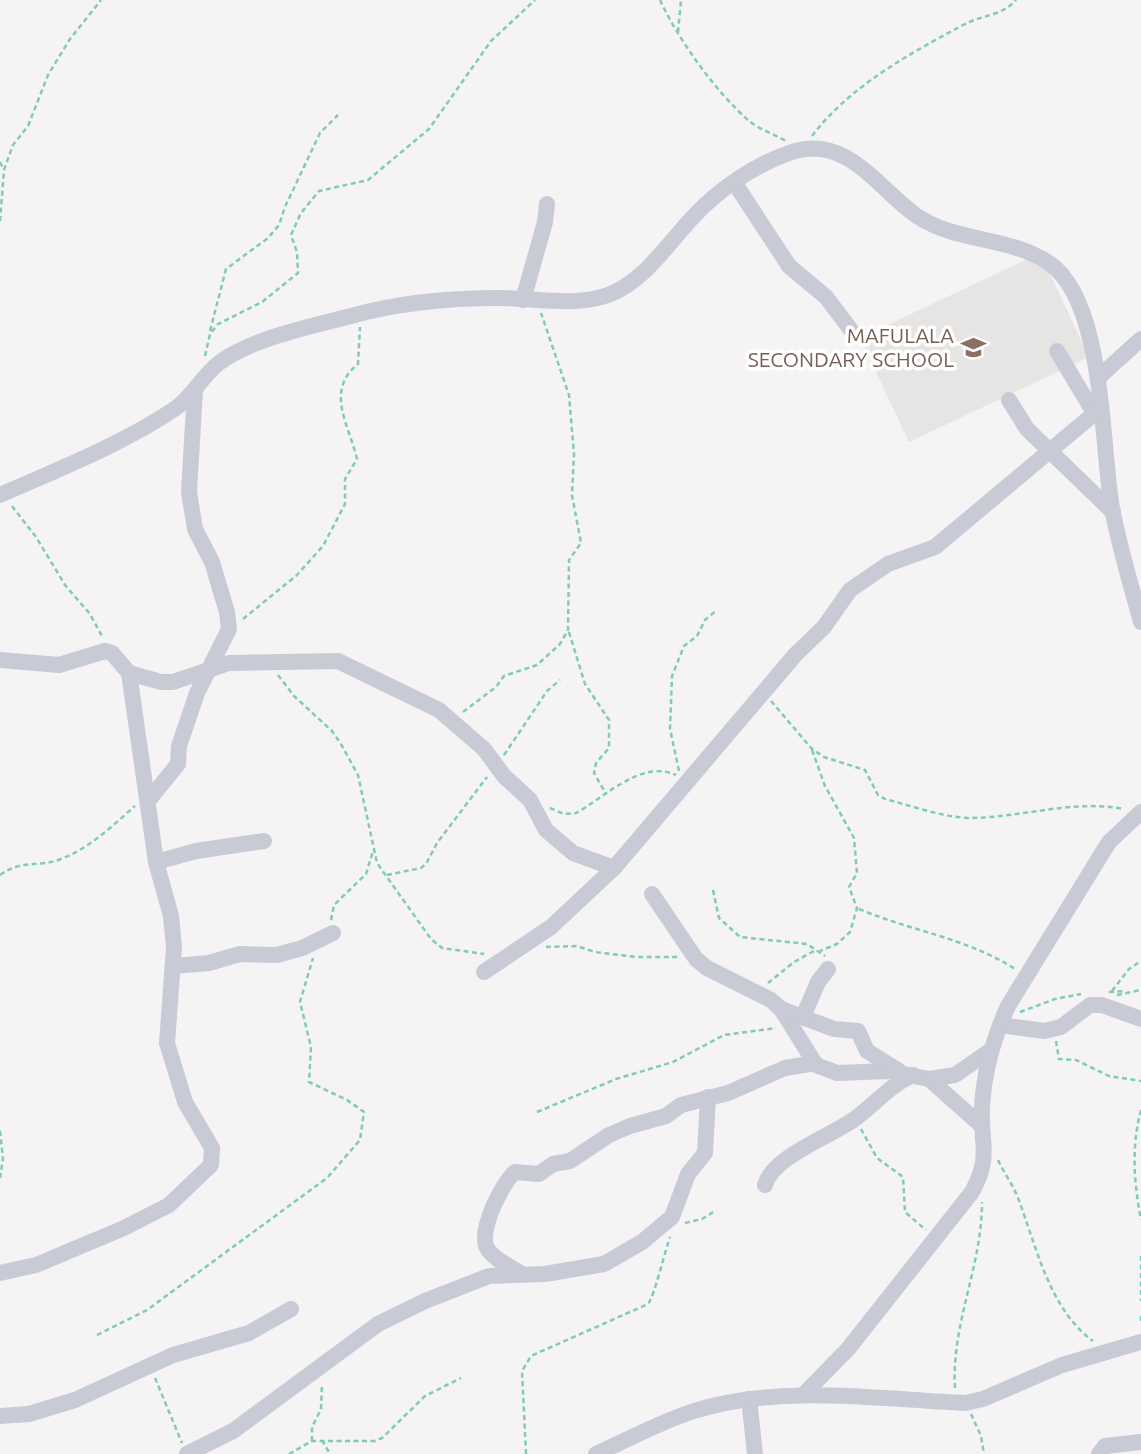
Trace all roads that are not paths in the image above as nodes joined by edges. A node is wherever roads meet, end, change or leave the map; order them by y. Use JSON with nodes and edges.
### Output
{"nodes":[{"id":1,"x":734,"y":182,"type":"junction"},
{"id":2,"x":547,"y":204,"type":"dead end"},
{"id":3,"x":529,"y":300,"type":"junction"},
{"id":4,"x":854,"y":334,"type":"dead end"},
{"id":5,"x":1141,"y":340,"type":"edge"},
{"id":6,"x":1056,"y":351,"type":"dead end"},
{"id":7,"x":1099,"y":377,"type":"junction"},
{"id":8,"x":195,"y":390,"type":"junction"},
{"id":9,"x":1009,"y":400,"type":"dead end"},
{"id":10,"x":1098,"y":410,"type":"junction"},
{"id":11,"x":1047,"y":450,"type":"junction"},
{"id":12,"x":5,"y":500,"type":"edge"},
{"id":13,"x":1113,"y":512,"type":"junction"},
{"id":14,"x":1141,"y":621,"type":"edge"},
{"id":15,"x":0,"y":660,"type":"edge"},
{"id":16,"x":209,"y":668,"type":"junction"},
{"id":17,"x":129,"y":673,"type":"junction"},
{"id":18,"x":147,"y":799,"type":"junction"},
{"id":19,"x":1136,"y":811,"type":"edge"},
{"id":20,"x":264,"y":841,"type":"dead end"},
{"id":21,"x":156,"y":862,"type":"junction"},
{"id":22,"x":614,"y":868,"type":"junction"},
{"id":23,"x":652,"y":894,"type":"dead end"},
{"id":24,"x":333,"y":933,"type":"road end"},
{"id":25,"x":174,"y":966,"type":"junction"},
{"id":26,"x":828,"y":969,"type":"road end"},
{"id":27,"x":484,"y":972,"type":"dead end"},
{"id":28,"x":1141,"y":1019,"type":"edge"},
{"id":29,"x":1002,"y":1020,"type":"junction"},
{"id":30,"x":798,"y":1022,"type":"junction"},
{"id":31,"x":990,"y":1050,"type":"junction"},
{"id":32,"x":815,"y":1063,"type":"junction"},
{"id":33,"x":907,"y":1074,"type":"junction"},
{"id":34,"x":929,"y":1079,"type":"junction"},
{"id":35,"x":708,"y":1097,"type":"junction"},
{"id":36,"x":982,"y":1126,"type":"junction"},
{"id":37,"x":765,"y":1185,"type":"dead end"},
{"id":38,"x":0,"y":1273,"type":"edge"},
{"id":39,"x":522,"y":1274,"type":"junction"},
{"id":40,"x":292,"y":1309,"type":"dead end"},
{"id":41,"x":1141,"y":1342,"type":"edge"},
{"id":42,"x":803,"y":1395,"type":"junction"},
{"id":43,"x":749,"y":1399,"type":"junction"},
{"id":44,"x":0,"y":1416,"type":"edge"},
{"id":45,"x":1141,"y":1442,"type":"edge"},
{"id":46,"x":186,"y":1452,"type":"edge"},
{"id":47,"x":596,"y":1454,"type":"edge"},
{"id":48,"x":755,"y":1454,"type":"edge"},
{"id":49,"x":1099,"y":1454,"type":"edge"}],
"edges":[{"from":1,"to":3,"type":"street"},
{"from":1,"to":4,"type":"street"},
{"from":1,"to":7,"type":"street"},
{"from":2,"to":3,"type":"street"},
{"from":3,"to":8,"type":"street"},
{"from":5,"to":7,"type":"street"},
{"from":6,"to":10,"type":"street"},
{"from":7,"to":10,"type":"street"},
{"from":8,"to":12,"type":"street"},
{"from":8,"to":16,"type":"street"},
{"from":9,"to":11,"type":"street"},
{"from":10,"to":11,"type":"street"},
{"from":10,"to":13,"type":"street"},
{"from":11,"to":13,"type":"street"},
{"from":11,"to":22,"type":"street"},
{"from":13,"to":14,"type":"street"},
{"from":15,"to":17,"type":"street"},
{"from":16,"to":17,"type":"street"},
{"from":16,"to":18,"type":"street"},
{"from":16,"to":22,"type":"street"},
{"from":17,"to":18,"type":"street"},
{"from":18,"to":21,"type":"street"},
{"from":19,"to":29,"type":"street"},
{"from":20,"to":21,"type":"street"},
{"from":21,"to":25,"type":"street"},
{"from":22,"to":27,"type":"street"},
{"from":23,"to":30,"type":"street"},
{"from":24,"to":25,"type":"street"},
{"from":25,"to":38,"type":"street"},
{"from":26,"to":30,"type":"street"},
{"from":28,"to":29,"type":"street"},
{"from":29,"to":31,"type":"street"},
{"from":30,"to":32,"type":"street"},
{"from":30,"to":33,"type":"street"},
{"from":31,"to":34,"type":"street"},
{"from":31,"to":36,"type":"street"},
{"from":32,"to":33,"type":"street"},
{"from":32,"to":35,"type":"street"},
{"from":33,"to":34,"type":"street"},
{"from":33,"to":37,"type":"street"},
{"from":34,"to":36,"type":"street"},
{"from":35,"to":39,"type":"street"},
{"from":35,"to":39,"type":"street"},
{"from":36,"to":42,"type":"street"},
{"from":39,"to":46,"type":"street"},
{"from":40,"to":44,"type":"street"},
{"from":41,"to":42,"type":"street"},
{"from":42,"to":43,"type":"street"},
{"from":43,"to":47,"type":"street"},
{"from":43,"to":48,"type":"street"},
{"from":45,"to":49,"type":"street"}]}
